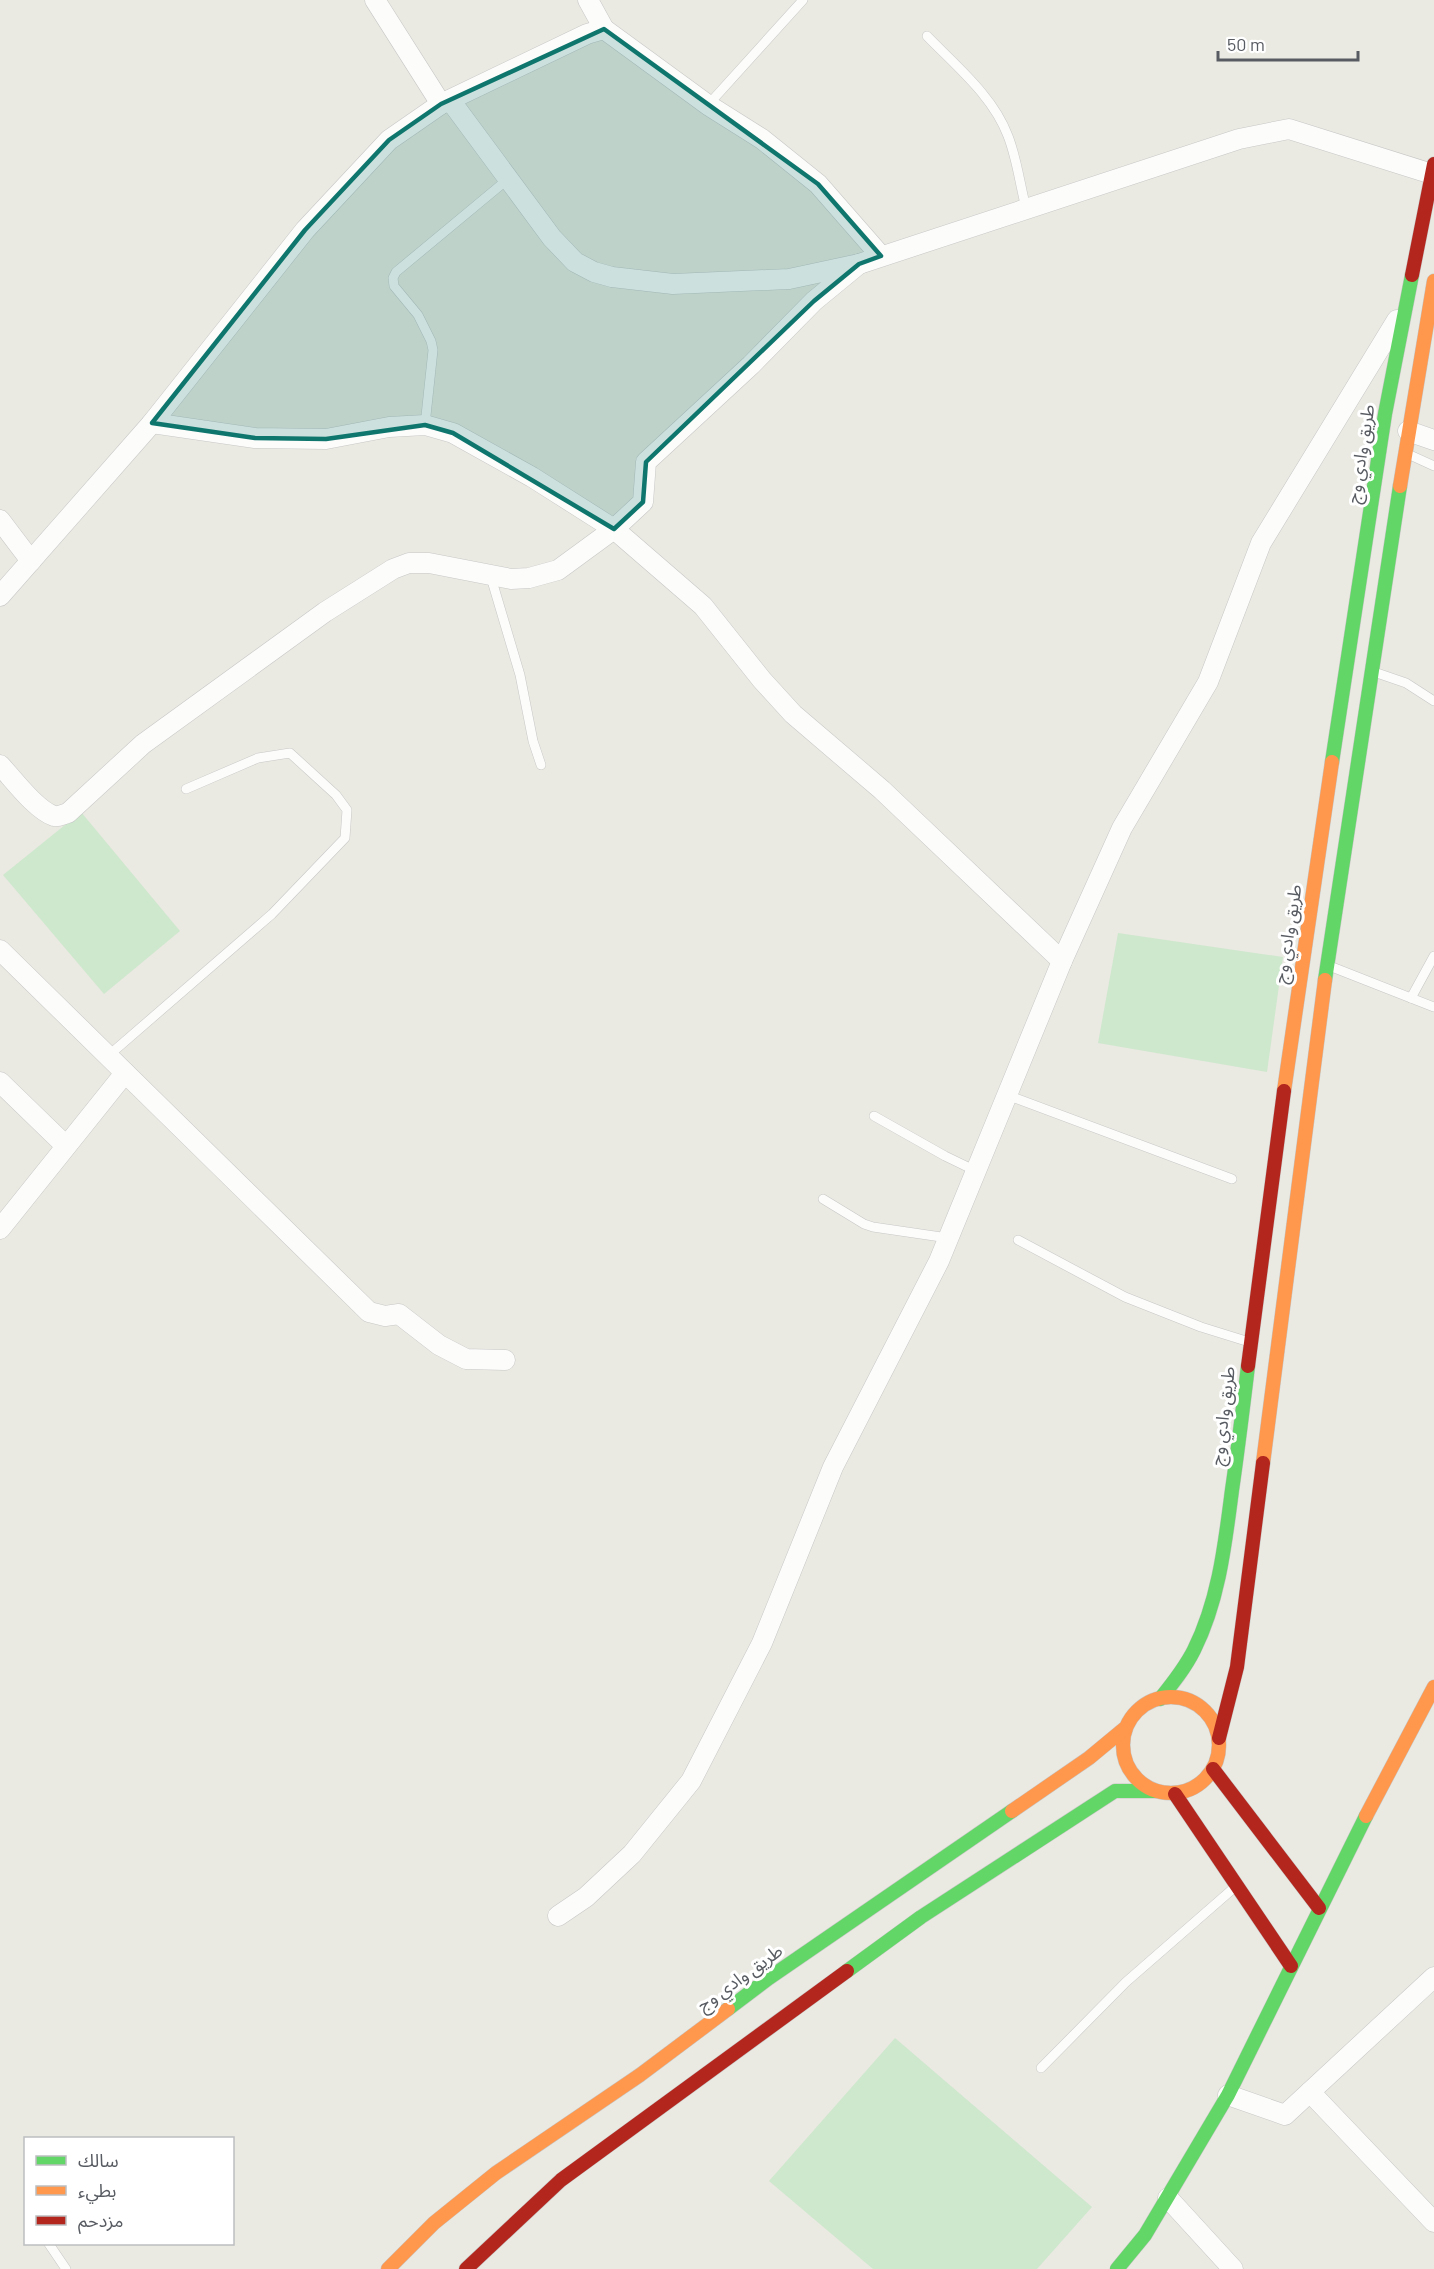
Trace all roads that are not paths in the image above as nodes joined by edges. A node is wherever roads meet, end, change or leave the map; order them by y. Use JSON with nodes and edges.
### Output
{"nodes":[{"id":1,"x":375,"y":0,"type":"edge"},
{"id":2,"x":588,"y":0,"type":"edge"},
{"id":3,"x":803,"y":0,"type":"edge"},
{"id":4,"x":604,"y":28,"type":"junction"},
{"id":5,"x":927,"y":36,"type":"dead end"},
{"id":6,"x":446,"y":102,"type":"junction"},
{"id":7,"x":708,"y":105,"type":"junction"},
{"id":8,"x":1433,"y":169,"type":"edge"},
{"id":9,"x":508,"y":179,"type":"junction"},
{"id":10,"x":1026,"y":208,"type":"junction"},
{"id":11,"x":881,"y":256,"type":"junction"},
{"id":12,"x":859,"y":264,"type":"junction"},
{"id":13,"x":1434,"y":280,"type":"edge"},
{"id":14,"x":1406,"y":304,"type":"junction"},
{"id":15,"x":152,"y":423,"type":"junction"},
{"id":16,"x":425,"y":425,"type":"junction"},
{"id":17,"x":1408,"y":431,"type":"junction"},
{"id":18,"x":1434,"y":440,"type":"edge"},
{"id":19,"x":1405,"y":453,"type":"junction"},
{"id":20,"x":1434,"y":466,"type":"edge"},
{"id":21,"x":0,"y":520,"type":"edge"},
{"id":22,"x":614,"y":529,"type":"junction"},
{"id":23,"x":31,"y":561,"type":"junction"},
{"id":24,"x":490,"y":574,"type":"junction"},
{"id":25,"x":0,"y":596,"type":"edge"},
{"id":26,"x":1372,"y":671,"type":"junction"},
{"id":27,"x":1434,"y":701,"type":"edge"},
{"id":28,"x":0,"y":765,"type":"edge"},
{"id":29,"x":541,"y":765,"type":"dead end"},
{"id":30,"x":186,"y":789,"type":"dead end"},
{"id":31,"x":0,"y":950,"type":"edge"},
{"id":32,"x":1434,"y":956,"type":"edge"},
{"id":33,"x":1062,"y":961,"type":"junction"},
{"id":34,"x":1327,"y":965,"type":"junction"},
{"id":35,"x":1411,"y":998,"type":"junction"},
{"id":36,"x":1434,"y":1007,"type":"edge"},
{"id":37,"x":108,"y":1056,"type":"junction"},
{"id":38,"x":125,"y":1072,"type":"junction"},
{"id":39,"x":0,"y":1082,"type":"edge"},
{"id":40,"x":1007,"y":1095,"type":"junction"},
{"id":41,"x":874,"y":1116,"type":"dead end"},
{"id":42,"x":66,"y":1146,"type":"junction"},
{"id":43,"x":976,"y":1171,"type":"junction"},
{"id":44,"x":1232,"y":1179,"type":"dead end"},
{"id":45,"x":823,"y":1199,"type":"dead end"},
{"id":46,"x":0,"y":1229,"type":"edge"},
{"id":47,"x":948,"y":1238,"type":"junction"},
{"id":48,"x":1018,"y":1240,"type":"dead end"},
{"id":49,"x":1251,"y":1342,"type":"junction"},
{"id":50,"x":505,"y":1360,"type":"dead end"},
{"id":51,"x":1434,"y":1687,"type":"edge"},
{"id":52,"x":1160,"y":1699,"type":"junction"},
{"id":53,"x":1125,"y":1729,"type":"junction"},
{"id":54,"x":1219,"y":1738,"type":"junction"},
{"id":55,"x":1213,"y":1769,"type":"junction"},
{"id":56,"x":1155,"y":1791,"type":"junction"},
{"id":57,"x":1175,"y":1794,"type":"junction"},
{"id":58,"x":1237,"y":1886,"type":"junction"},
{"id":59,"x":1319,"y":1908,"type":"junction"},
{"id":60,"x":558,"y":1916,"type":"dead end"},
{"id":61,"x":1291,"y":1966,"type":"junction"},
{"id":62,"x":1434,"y":1977,"type":"edge"},
{"id":63,"x":1041,"y":2068,"type":"dead end"},
{"id":64,"x":1310,"y":2092,"type":"junction"},
{"id":65,"x":1228,"y":2095,"type":"junction"},
{"id":66,"x":1168,"y":2198,"type":"junction"},
{"id":67,"x":1434,"y":2222,"type":"edge"},
{"id":68,"x":50,"y":2245,"type":"edge"},
{"id":69,"x":66,"y":2269,"type":"edge"},
{"id":70,"x":387,"y":2269,"type":"edge"},
{"id":71,"x":466,"y":2269,"type":"edge"},
{"id":72,"x":1117,"y":2269,"type":"edge"},
{"id":73,"x":1233,"y":2269,"type":"edge"}],
"edges":[{"from":1,"to":6,"type":"street"},
{"from":2,"to":4,"type":"street"},
{"from":3,"to":7,"type":"lane"},
{"from":4,"to":6,"type":"street"},
{"from":4,"to":7,"type":"street"},
{"from":5,"to":10,"type":"lane"},
{"from":6,"to":9,"type":"street"},
{"from":6,"to":15,"type":"street"},
{"from":7,"to":11,"type":"street"},
{"from":8,"to":10,"type":"street"},
{"from":8,"to":14,"type":"main road","name":"طريق وادي وج"},
{"from":9,"to":12,"type":"street"},
{"from":9,"to":16,"type":"lane"},
{"from":10,"to":11,"type":"street"},
{"from":11,"to":12,"type":"street"},
{"from":12,"to":22,"type":"street"},
{"from":13,"to":17,"type":"main road"},
{"from":14,"to":33,"type":"street"},
{"from":14,"to":49,"type":"main road","name":"طريق وادي وج"},
{"from":15,"to":16,"type":"street"},
{"from":15,"to":23,"type":"street"},
{"from":16,"to":22,"type":"street"},
{"from":17,"to":18,"type":"street"},
{"from":17,"to":19,"type":"main road"},
{"from":19,"to":20,"type":"lane"},
{"from":19,"to":26,"type":"main road"},
{"from":21,"to":23,"type":"street"},
{"from":22,"to":24,"type":"street"},
{"from":22,"to":33,"type":"street"},
{"from":23,"to":25,"type":"street"},
{"from":24,"to":28,"type":"street"},
{"from":24,"to":29,"type":"lane"},
{"from":26,"to":27,"type":"lane"},
{"from":26,"to":34,"type":"main road"},
{"from":30,"to":37,"type":"lane"},
{"from":31,"to":37,"type":"street"},
{"from":32,"to":35,"type":"lane"},
{"from":33,"to":40,"type":"street"},
{"from":34,"to":35,"type":"lane"},
{"from":34,"to":54,"type":"main road"},
{"from":35,"to":36,"type":"lane"},
{"from":37,"to":38,"type":"street"},
{"from":38,"to":42,"type":"street"},
{"from":38,"to":50,"type":"street"},
{"from":39,"to":42,"type":"street"},
{"from":40,"to":43,"type":"street"},
{"from":40,"to":44,"type":"lane"},
{"from":41,"to":43,"type":"lane"},
{"from":42,"to":46,"type":"street"},
{"from":43,"to":47,"type":"street"},
{"from":45,"to":47,"type":"lane"},
{"from":47,"to":60,"type":"street"},
{"from":48,"to":49,"type":"lane"},
{"from":49,"to":52,"type":"main road","name":"طريق وادي وج"},
{"from":51,"to":59,"type":"main road"},
{"from":52,"to":53,"type":"main road"},
{"from":52,"to":54,"type":"main road"},
{"from":53,"to":56,"type":"main road"},
{"from":53,"to":70,"type":"main road","name":"طريق وادي وج"},
{"from":54,"to":55,"type":"main road"},
{"from":55,"to":57,"type":"main road"},
{"from":55,"to":59,"type":"main road"},
{"from":56,"to":57,"type":"main road"},
{"from":56,"to":71,"type":"main road"},
{"from":57,"to":58,"type":"main road"},
{"from":58,"to":61,"type":"main road"},
{"from":58,"to":63,"type":"lane"},
{"from":59,"to":61,"type":"main road"},
{"from":61,"to":65,"type":"main road"},
{"from":62,"to":64,"type":"street"},
{"from":64,"to":65,"type":"street"},
{"from":64,"to":67,"type":"street"},
{"from":65,"to":66,"type":"main road"},
{"from":66,"to":72,"type":"main road"},
{"from":66,"to":73,"type":"street"},
{"from":68,"to":69,"type":"lane"}]}
